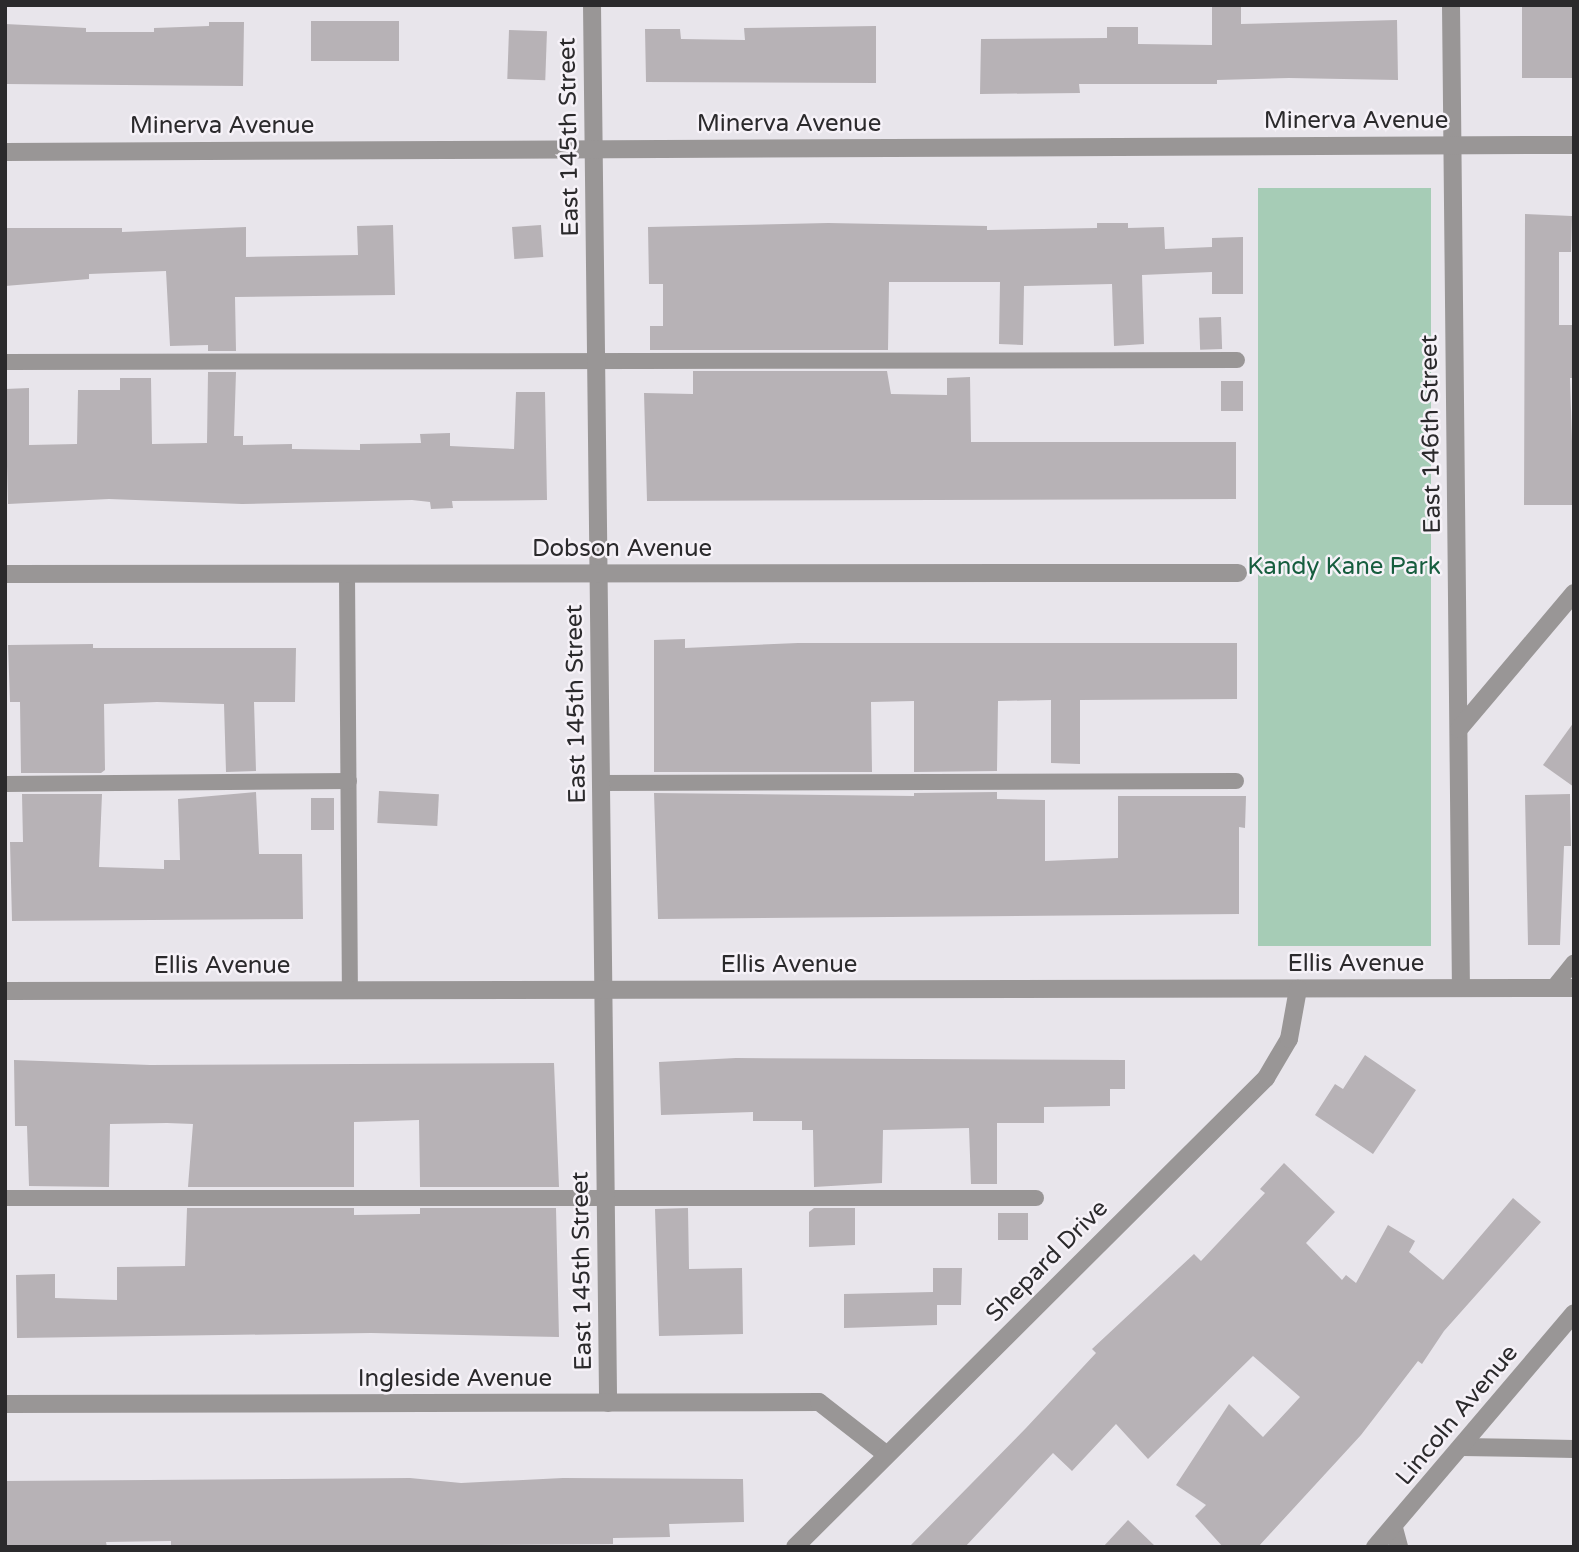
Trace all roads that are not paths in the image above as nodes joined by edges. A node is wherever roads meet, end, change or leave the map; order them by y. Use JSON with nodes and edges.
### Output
{"nodes":[{"id":1,"x":592,"y":5,"type":"edge"},
{"id":2,"x":1451,"y":5,"type":"edge"},
{"id":3,"x":1453,"y":145,"type":"junction"},
{"id":4,"x":1574,"y":145,"type":"edge"},
{"id":5,"x":594,"y":149,"type":"junction"},
{"id":6,"x":5,"y":152,"type":"edge"},
{"id":7,"x":1237,"y":360,"type":"dead end"},
{"id":8,"x":5,"y":362,"type":"edge"},
{"id":9,"x":597,"y":362,"type":"junction"},
{"id":10,"x":599,"y":573,"type":"junction"},
{"id":11,"x":1238,"y":573,"type":"dead end"},
{"id":12,"x":5,"y":574,"type":"edge"},
{"id":13,"x":348,"y":574,"type":"junction"},
{"id":14,"x":1574,"y":593,"type":"edge"},
{"id":15,"x":1458,"y":730,"type":"junction"},
{"id":16,"x":349,"y":781,"type":"junction"},
{"id":17,"x":1236,"y":781,"type":"dead end"},
{"id":18,"x":601,"y":783,"type":"junction"},
{"id":19,"x":5,"y":784,"type":"edge"},
{"id":20,"x":1574,"y":962,"type":"edge"},
{"id":21,"x":1461,"y":988,"type":"junction"},
{"id":22,"x":1553,"y":988,"type":"junction"},
{"id":23,"x":1574,"y":988,"type":"edge"},
{"id":24,"x":1298,"y":989,"type":"junction"},
{"id":25,"x":604,"y":990,"type":"junction"},
{"id":26,"x":5,"y":991,"type":"edge"},
{"id":27,"x":350,"y":991,"type":"junction"},
{"id":28,"x":606,"y":1197,"type":"junction"},
{"id":29,"x":5,"y":1198,"type":"edge"},
{"id":30,"x":1036,"y":1198,"type":"dead end"},
{"id":31,"x":1574,"y":1312,"type":"edge"},
{"id":32,"x":608,"y":1403,"type":"junction"},
{"id":33,"x":5,"y":1405,"type":"edge"},
{"id":34,"x":1462,"y":1447,"type":"junction"},
{"id":35,"x":1574,"y":1449,"type":"edge"},
{"id":36,"x":887,"y":1455,"type":"junction"},
{"id":37,"x":1394,"y":1528,"type":"junction"},
{"id":38,"x":795,"y":1547,"type":"edge"},
{"id":39,"x":1376,"y":1547,"type":"edge"},
{"id":40,"x":1399,"y":1547,"type":"edge"}],
"edges":[{"from":1,"to":5,"type":"street","name":"East 145th Street"},
{"from":2,"to":3,"type":"street","name":"East 146th Street"},
{"from":3,"to":4,"type":"street","name":"Minerva Avenue"},
{"from":3,"to":5,"type":"street","name":"Minerva Avenue"},
{"from":3,"to":15,"type":"street","name":"East 146th Street"},
{"from":5,"to":6,"type":"street","name":"Minerva Avenue"},
{"from":5,"to":9,"type":"street","name":"East 145th Street"},
{"from":7,"to":9,"type":"lane"},
{"from":8,"to":9,"type":"lane"},
{"from":9,"to":10,"type":"street","name":"East 145th Street"},
{"from":10,"to":11,"type":"street","name":"Dobson Avenue"},
{"from":10,"to":13,"type":"street","name":"Dobson Avenue"},
{"from":10,"to":18,"type":"street","name":"East 145th Street"},
{"from":12,"to":13,"type":"street","name":"Dobson Avenue"},
{"from":13,"to":16,"type":"lane"},
{"from":14,"to":15,"type":"street"},
{"from":15,"to":21,"type":"street","name":"East 146th Street"},
{"from":16,"to":19,"type":"lane"},
{"from":16,"to":27,"type":"lane"},
{"from":17,"to":18,"type":"lane"},
{"from":18,"to":25,"type":"street","name":"East 145th Street"},
{"from":20,"to":22,"type":"lane"},
{"from":21,"to":22,"type":"street","name":"Ellis Avenue"},
{"from":21,"to":24,"type":"street","name":"Ellis Avenue"},
{"from":22,"to":23,"type":"street","name":"Ellis Avenue"},
{"from":24,"to":25,"type":"street","name":"Ellis Avenue"},
{"from":24,"to":36,"type":"street","name":"Shepard Drive"},
{"from":25,"to":27,"type":"street","name":"Ellis Avenue"},
{"from":25,"to":28,"type":"street","name":"East 145th Street"},
{"from":26,"to":27,"type":"street","name":"Ellis Avenue"},
{"from":28,"to":29,"type":"lane"},
{"from":28,"to":30,"type":"lane"},
{"from":28,"to":32,"type":"street","name":"East 145th Street"},
{"from":31,"to":34,"type":"street","name":"Lincoln Avenue"},
{"from":32,"to":33,"type":"street","name":"Ingleside Avenue"},
{"from":32,"to":36,"type":"street","name":"Ingleside Avenue"},
{"from":34,"to":35,"type":"street"},
{"from":34,"to":37,"type":"street","name":"Lincoln Avenue"},
{"from":36,"to":38,"type":"street","name":"Shepard Drive"},
{"from":37,"to":39,"type":"street","name":"Lincoln Avenue"},
{"from":37,"to":40,"type":"street"}]}
